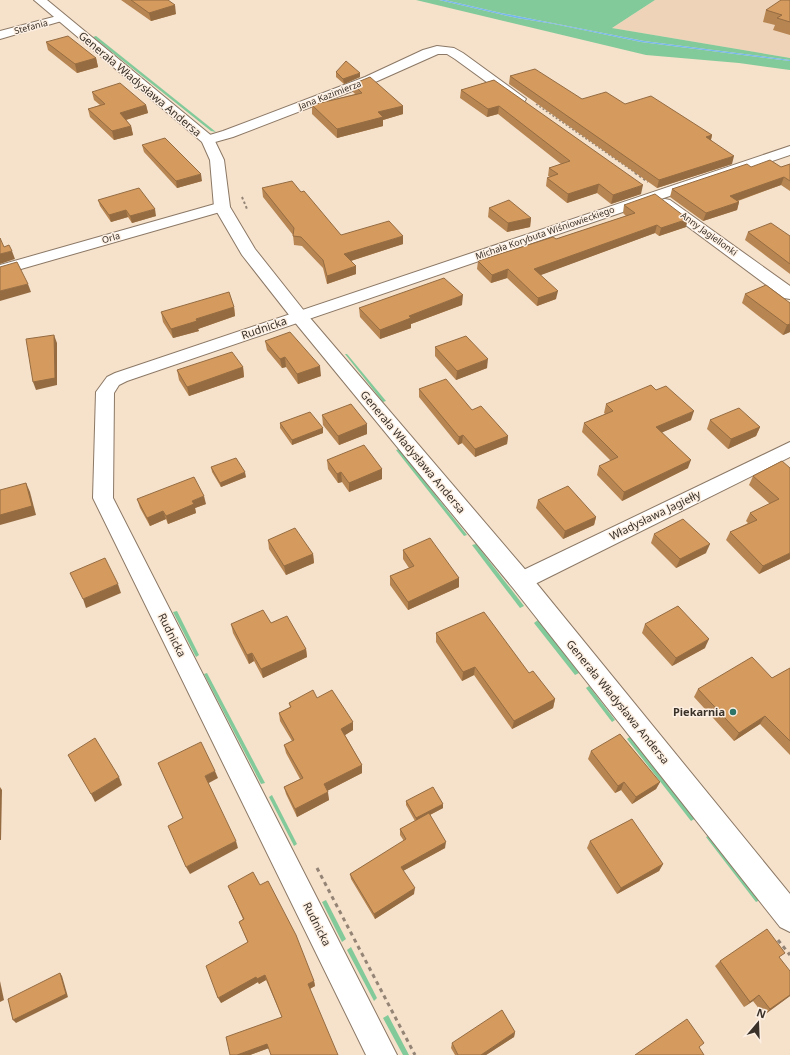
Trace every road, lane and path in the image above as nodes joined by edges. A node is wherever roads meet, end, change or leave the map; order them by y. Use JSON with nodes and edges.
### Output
{"nodes":[{"id":1,"x":40,"y":0,"type":"edge"},
{"id":2,"x":61,"y":18,"type":"junction"},
{"id":3,"x":0,"y":35,"type":"edge"},
{"id":4,"x":531,"y":107,"type":"edge"},
{"id":5,"x":208,"y":140,"type":"junction"},
{"id":6,"x":790,"y":150,"type":"edge"},
{"id":7,"x":617,"y":161,"type":"edge"},
{"id":8,"x":650,"y":189,"type":"junction"},
{"id":9,"x":222,"y":207,"type":"junction"},
{"id":10,"x":0,"y":270,"type":"edge"},
{"id":11,"x":790,"y":294,"type":"edge"},
{"id":12,"x":299,"y":316,"type":"junction"},
{"id":13,"x":790,"y":449,"type":"edge"},
{"id":14,"x":521,"y":581,"type":"junction"},
{"id":15,"x":790,"y":917,"type":"edge"},
{"id":16,"x":382,"y":1055,"type":"edge"}],
"edges":[{"from":1,"to":2,"type":"street","name":"Generała Władysława Andersa"},
{"from":2,"to":3,"type":"street","name":"Stefania"},
{"from":2,"to":5,"type":"street","name":"Generała Władysława Andersa"},
{"from":4,"to":5,"type":"street","name":"Jana Kazimierza"},
{"from":5,"to":9,"type":"street","name":"Generała Władysława Andersa"},
{"from":6,"to":8,"type":"street","name":"Michała Korybuta Wiśniowieckiego"},
{"from":7,"to":8,"type":"path"},
{"from":8,"to":11,"type":"street","name":"Anny Jagiellonki"},
{"from":8,"to":12,"type":"street","name":"Michała Korybuta Wiśniowieckiego"},
{"from":9,"to":10,"type":"street","name":"Orla"},
{"from":9,"to":12,"type":"street","name":"Generała Władysława Andersa"},
{"from":12,"to":14,"type":"street","name":"Generała Władysława Andersa"},
{"from":12,"to":16,"type":"street","name":"Rudnicka"},
{"from":13,"to":14,"type":"street","name":"Władysława Jagiełły"},
{"from":14,"to":15,"type":"street","name":"Generała Władysława Andersa"}]}
